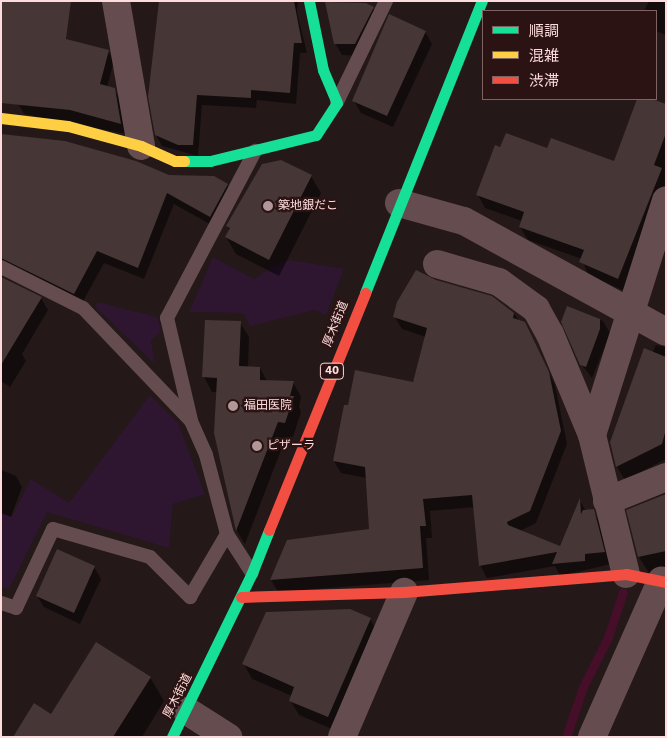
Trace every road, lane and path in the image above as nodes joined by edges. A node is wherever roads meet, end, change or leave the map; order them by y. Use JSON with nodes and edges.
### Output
{"nodes":[{"id":1,"x":116,"y":1,"type":"edge"},
{"id":2,"x":309,"y":1,"type":"edge"},
{"id":3,"x":386,"y":1,"type":"edge"},
{"id":4,"x":482,"y":1,"type":"edge"},
{"id":5,"x":336,"y":103,"type":"junction"},
{"id":6,"x":1,"y":118,"type":"edge"},
{"id":7,"x":141,"y":146,"type":"junction"},
{"id":8,"x":255,"y":150,"type":"junction"},
{"id":9,"x":666,"y":200,"type":"edge"},
{"id":10,"x":399,"y":203,"type":"junction"},
{"id":11,"x":437,"y":264,"type":"dead end"},
{"id":12,"x":1,"y":267,"type":"edge"},
{"id":13,"x":628,"y":314,"type":"junction"},
{"id":14,"x":666,"y":332,"type":"edge"},
{"id":15,"x":191,"y":421,"type":"junction"},
{"id":16,"x":592,"y":435,"type":"junction"},
{"id":17,"x":666,"y":477,"type":"edge"},
{"id":18,"x":607,"y":501,"type":"junction"},
{"id":19,"x":227,"y":534,"type":"junction"},
{"id":20,"x":252,"y":573,"type":"junction"},
{"id":21,"x":626,"y":574,"type":"junction"},
{"id":22,"x":663,"y":582,"type":"edge"},
{"id":23,"x":404,"y":592,"type":"junction"},
{"id":24,"x":241,"y":597,"type":"junction"},
{"id":25,"x":1,"y":603,"type":"edge"},
{"id":26,"x":187,"y":711,"type":"junction"},
{"id":27,"x":172,"y":737,"type":"edge"},
{"id":28,"x":228,"y":737,"type":"edge"},
{"id":29,"x":342,"y":737,"type":"edge"},
{"id":30,"x":592,"y":737,"type":"edge"}],
"edges":[{"from":1,"to":7,"type":"street"},
{"from":2,"to":5,"type":"street"},
{"from":3,"to":5,"type":"lane"},
{"from":4,"to":10,"type":"street","name":"厚木街道","number":"40"},
{"from":5,"to":8,"type":"street"},
{"from":6,"to":7,"type":"street"},
{"from":7,"to":8,"type":"street"},
{"from":8,"to":15,"type":"lane"},
{"from":9,"to":13,"type":"street"},
{"from":10,"to":13,"type":"street"},
{"from":10,"to":20,"type":"street","name":"厚木街道","number":"40"},
{"from":11,"to":16,"type":"street"},
{"from":12,"to":15,"type":"lane"},
{"from":13,"to":14,"type":"street"},
{"from":13,"to":16,"type":"street"},
{"from":15,"to":19,"type":"lane"},
{"from":16,"to":18,"type":"street"},
{"from":17,"to":18,"type":"street"},
{"from":18,"to":21,"type":"street"},
{"from":19,"to":20,"type":"lane"},
{"from":19,"to":25,"type":"lane"},
{"from":20,"to":24,"type":"street","name":"厚木街道","number":"40"},
{"from":21,"to":22,"type":"street"},
{"from":21,"to":23,"type":"street"},
{"from":22,"to":30,"type":"street"},
{"from":23,"to":24,"type":"street"},
{"from":23,"to":29,"type":"street"},
{"from":24,"to":26,"type":"street","name":"厚木街道","number":"40"},
{"from":26,"to":27,"type":"street","name":"厚木街道","number":"40"},
{"from":26,"to":28,"type":"street"}]}
